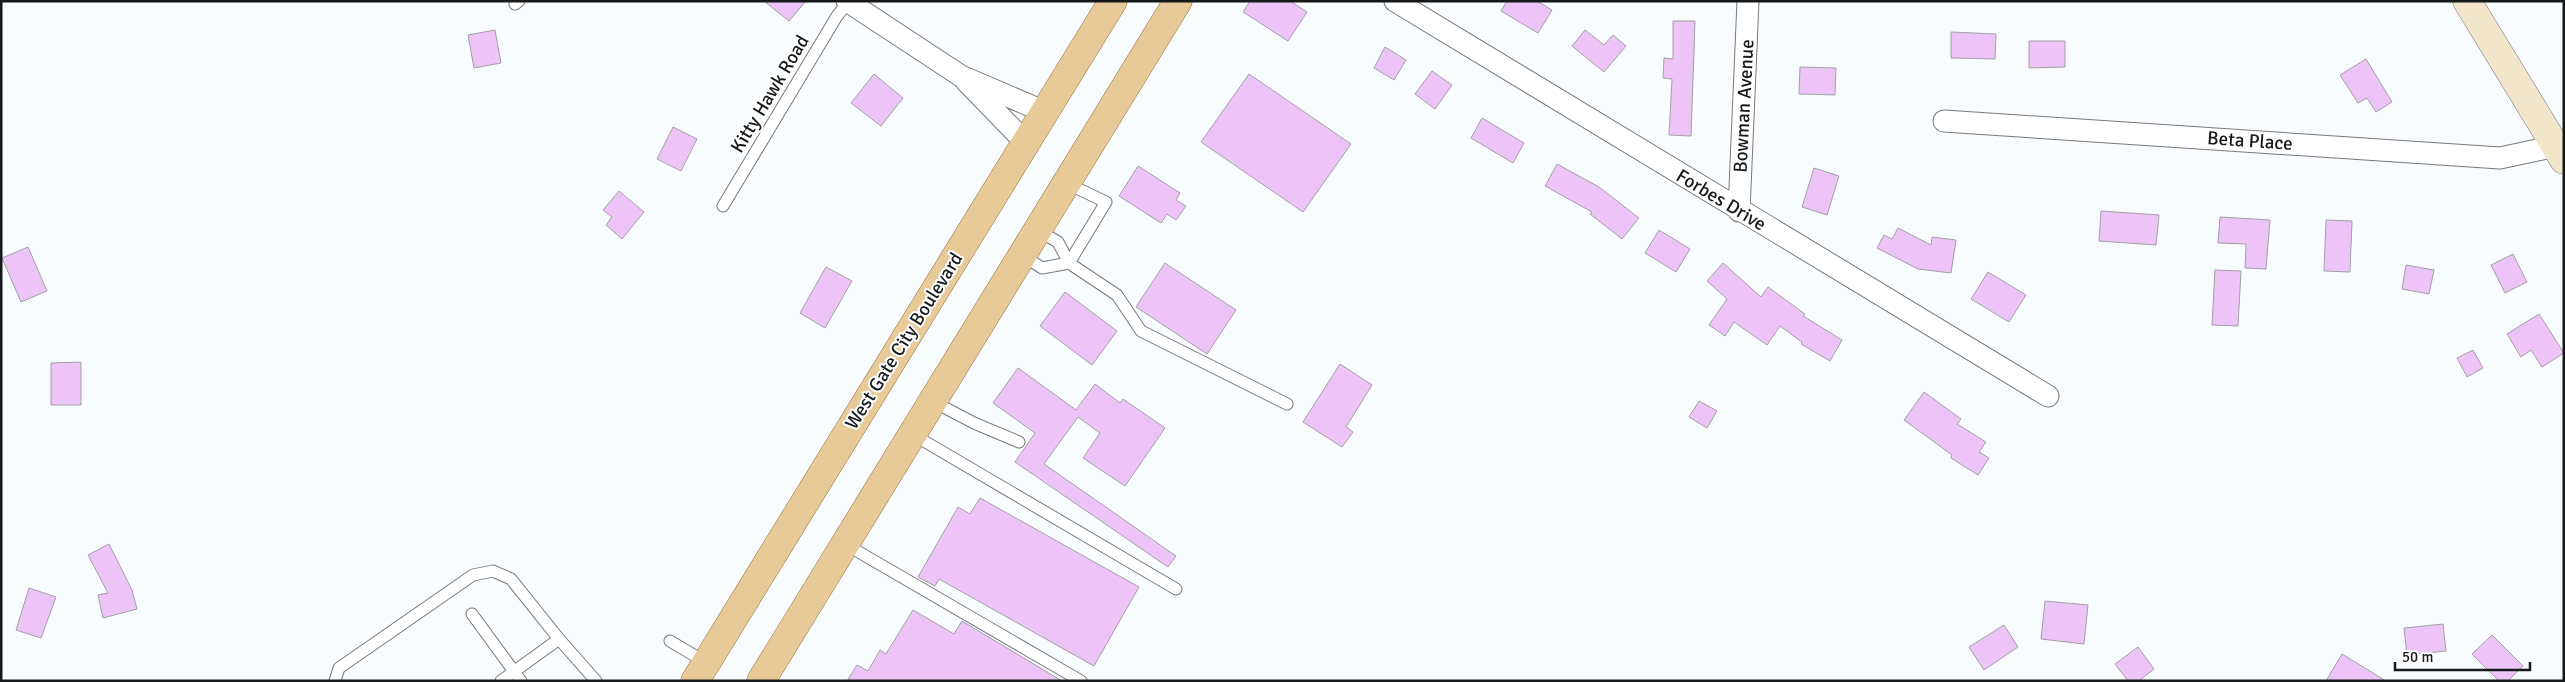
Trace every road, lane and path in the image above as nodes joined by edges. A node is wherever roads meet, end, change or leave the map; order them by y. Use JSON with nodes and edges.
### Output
{"nodes":[{"id":1,"x":1113,"y":1,"type":"edge"},
{"id":2,"x":1163,"y":1,"type":"edge"},
{"id":3,"x":1178,"y":1,"type":"edge"},
{"id":4,"x":1748,"y":1,"type":"edge"},
{"id":5,"x":2467,"y":1,"type":"edge"},
{"id":6,"x":848,"y":2,"type":"edge"},
{"id":7,"x":1402,"y":3,"type":"edge"},
{"id":8,"x":1140,"y":63,"type":"junction"},
{"id":9,"x":961,"y":76,"type":"junction"},
{"id":10,"x":1045,"y":112,"type":"junction"},
{"id":11,"x":1944,"y":121,"type":"dead end"},
{"id":12,"x":1026,"y":143,"type":"junction"},
{"id":13,"x":2560,"y":153,"type":"edge"},
{"id":14,"x":1066,"y":183,"type":"junction"},
{"id":15,"x":723,"y":206,"type":"dead end"},
{"id":16,"x":1739,"y":211,"type":"junction"},
{"id":17,"x":1037,"y":230,"type":"junction"},
{"id":18,"x":1022,"y":255,"type":"junction"},
{"id":19,"x":1069,"y":263,"type":"junction"},
{"id":20,"x":2048,"y":396,"type":"dead end"},
{"id":21,"x":932,"y":401,"type":"junction"},
{"id":22,"x":1287,"y":404,"type":"dead end"},
{"id":23,"x":912,"y":434,"type":"junction"},
{"id":24,"x":1020,"y":442,"type":"dead end"},
{"id":25,"x":845,"y":544,"type":"junction"},
{"id":26,"x":1176,"y":589,"type":"dead end"},
{"id":27,"x":472,"y":614,"type":"dead end"},
{"id":28,"x":559,"y":639,"type":"junction"},
{"id":29,"x":670,"y":641,"type":"dead end"},
{"id":30,"x":701,"y":672,"type":"edge"},
{"id":31,"x":518,"y":676,"type":"edge"},
{"id":32,"x":335,"y":681,"type":"edge"},
{"id":33,"x":501,"y":681,"type":"edge"},
{"id":34,"x":596,"y":681,"type":"edge"},
{"id":35,"x":761,"y":681,"type":"edge"},
{"id":36,"x":1080,"y":681,"type":"edge"}],
"edges":[{"from":1,"to":10,"type":"main road","name":"West Gate City Boulevard"},
{"from":2,"to":8,"type":"main road"},
{"from":3,"to":8,"type":"main road"},
{"from":4,"to":16,"type":"street","name":"Bowman Avenue"},
{"from":5,"to":13,"type":"main road"},
{"from":6,"to":9,"type":"street"},
{"from":6,"to":15,"type":"lane","name":"Kitty Hawk Road"},
{"from":7,"to":16,"type":"street","name":"Forbes Drive"},
{"from":8,"to":14,"type":"main road"},
{"from":9,"to":10,"type":"street"},
{"from":9,"to":12,"type":"street"},
{"from":10,"to":12,"type":"main road","name":"West Gate City Boulevard"},
{"from":11,"to":13,"type":"street","name":"Beta Place"},
{"from":12,"to":30,"type":"main road","name":"West Gate City Boulevard"},
{"from":14,"to":17,"type":"main road"},
{"from":14,"to":19,"type":"lane"},
{"from":16,"to":20,"type":"street","name":"Forbes Drive"},
{"from":17,"to":18,"type":"main road"},
{"from":17,"to":19,"type":"lane"},
{"from":18,"to":19,"type":"lane"},
{"from":18,"to":21,"type":"main road"},
{"from":19,"to":22,"type":"lane"},
{"from":21,"to":23,"type":"main road"},
{"from":21,"to":24,"type":"lane"},
{"from":23,"to":25,"type":"main road"},
{"from":23,"to":26,"type":"lane"},
{"from":25,"to":35,"type":"main road"},
{"from":25,"to":36,"type":"lane"},
{"from":27,"to":31,"type":"lane"},
{"from":28,"to":31,"type":"lane"},
{"from":28,"to":32,"type":"lane"},
{"from":28,"to":34,"type":"lane"},
{"from":29,"to":30,"type":"lane"},
{"from":31,"to":33,"type":"lane"}]}
